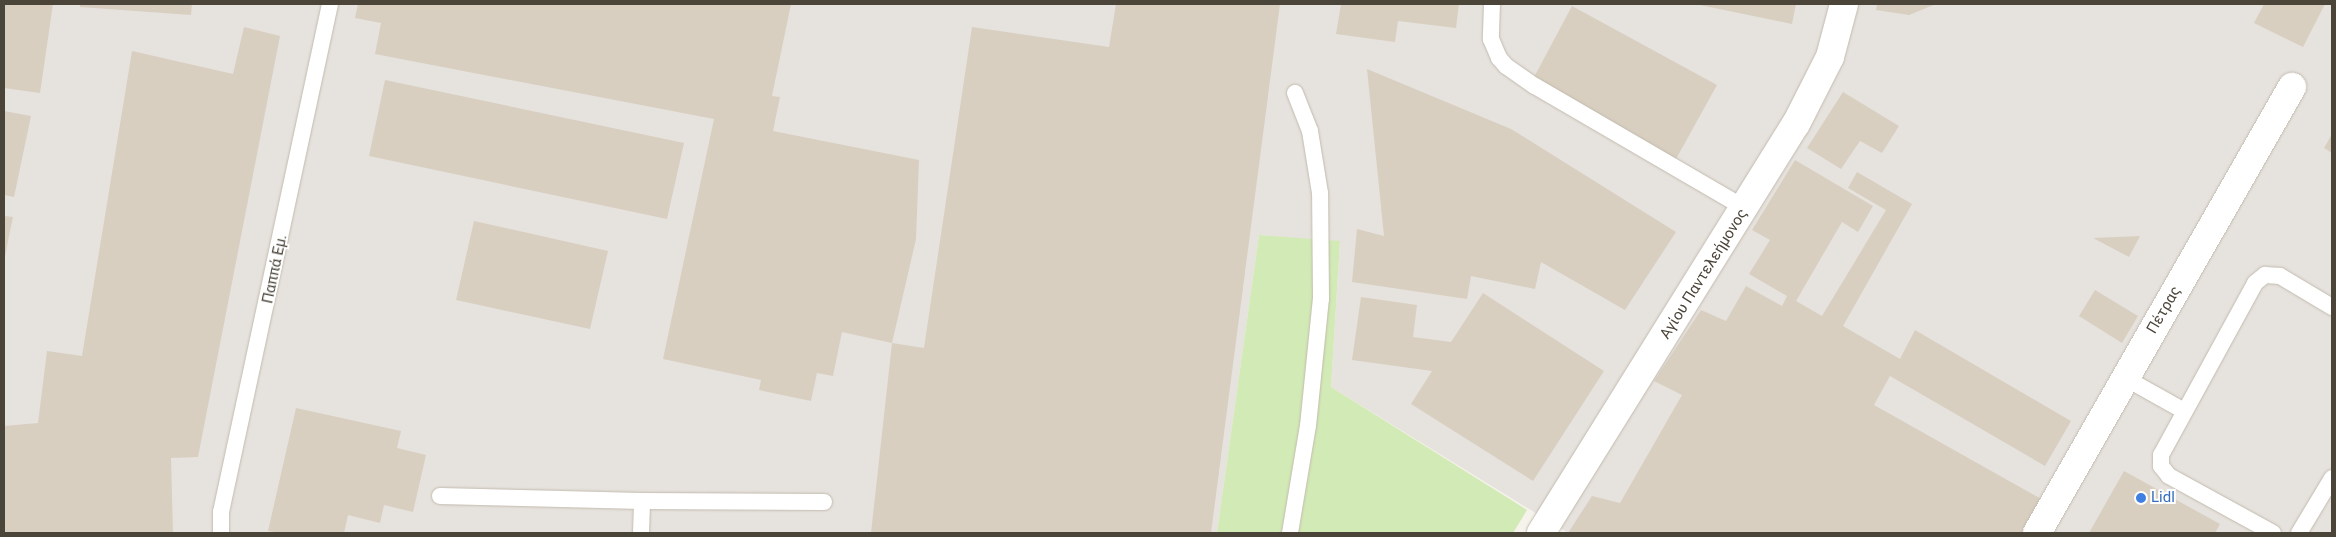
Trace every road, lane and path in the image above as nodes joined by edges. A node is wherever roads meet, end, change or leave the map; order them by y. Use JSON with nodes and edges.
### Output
{"nodes":[{"id":1,"x":330,"y":4,"type":"edge"},
{"id":2,"x":1492,"y":4,"type":"edge"},
{"id":3,"x":1844,"y":4,"type":"edge"},
{"id":4,"x":2292,"y":87,"type":"dead end"},
{"id":5,"x":1295,"y":93,"type":"dead end"},
{"id":6,"x":1746,"y":208,"type":"junction"},
{"id":7,"x":2332,"y":307,"type":"edge"},
{"id":8,"x":2125,"y":378,"type":"junction"},
{"id":9,"x":2184,"y":411,"type":"junction"},
{"id":10,"x":2332,"y":478,"type":"edge"},
{"id":11,"x":440,"y":496,"type":"dead end"},
{"id":12,"x":642,"y":501,"type":"junction"},
{"id":13,"x":824,"y":502,"type":"dead end"},
{"id":14,"x":221,"y":533,"type":"edge"},
{"id":15,"x":641,"y":533,"type":"edge"},
{"id":16,"x":1290,"y":533,"type":"edge"},
{"id":17,"x":1541,"y":533,"type":"edge"},
{"id":18,"x":2038,"y":533,"type":"edge"},
{"id":19,"x":2273,"y":533,"type":"edge"},
{"id":20,"x":2299,"y":533,"type":"edge"}],
"edges":[{"from":1,"to":14,"type":"lane","name":"Παππά Εμ."},
{"from":2,"to":6,"type":"lane"},
{"from":3,"to":6,"type":"street","name":"Αγίου Παντελεήμονος"},
{"from":4,"to":8,"type":"street","name":"Πέτρας"},
{"from":5,"to":16,"type":"lane"},
{"from":6,"to":17,"type":"street","name":"Αγίου Παντελεήμονος"},
{"from":7,"to":9,"type":"lane"},
{"from":8,"to":9,"type":"lane"},
{"from":8,"to":18,"type":"street","name":"Πέτρας"},
{"from":9,"to":19,"type":"lane"},
{"from":10,"to":20,"type":"lane"},
{"from":11,"to":12,"type":"lane"},
{"from":12,"to":13,"type":"lane"},
{"from":12,"to":15,"type":"lane"}]}
